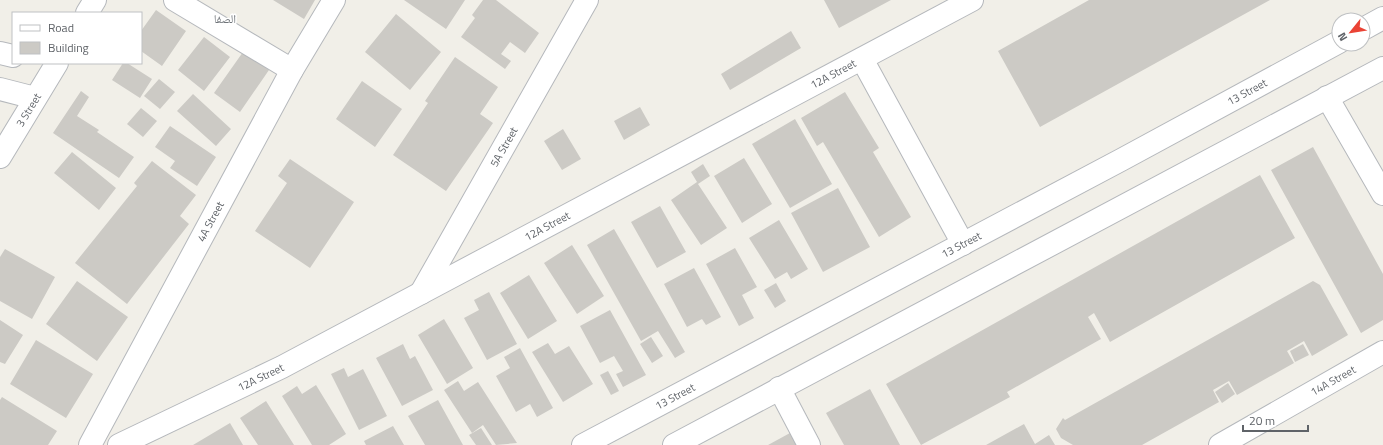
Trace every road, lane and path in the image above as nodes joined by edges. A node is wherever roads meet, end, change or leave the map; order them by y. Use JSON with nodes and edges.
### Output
{"nodes":[{"id":1,"x":95,"y":0,"type":"edge"},
{"id":2,"x":175,"y":0,"type":"edge"},
{"id":3,"x":334,"y":0,"type":"edge"},
{"id":4,"x":587,"y":0,"type":"edge"},
{"id":5,"x":972,"y":0,"type":"edge"},
{"id":6,"x":88,"y":12,"type":"edge"},
{"id":7,"x":1383,"y":18,"type":"edge"},
{"id":8,"x":1371,"y":25,"type":"edge"},
{"id":9,"x":1331,"y":46,"type":"edge"},
{"id":10,"x":0,"y":53,"type":"edge"},
{"id":11,"x":12,"y":56,"type":"edge"},
{"id":12,"x":862,"y":59,"type":"junction"},
{"id":13,"x":56,"y":64,"type":"edge"},
{"id":14,"x":1383,"y":68,"type":"edge"},
{"id":15,"x":292,"y":70,"type":"junction"},
{"id":16,"x":0,"y":89,"type":"edge"},
{"id":17,"x":35,"y":98,"type":"junction"},
{"id":18,"x":1327,"y":98,"type":"junction"},
{"id":19,"x":0,"y":157,"type":"edge"},
{"id":20,"x":1383,"y":194,"type":"edge"},
{"id":21,"x":963,"y":244,"type":"junction"},
{"id":22,"x":421,"y":293,"type":"junction"},
{"id":23,"x":1383,"y":352,"type":"edge"},
{"id":24,"x":779,"y":388,"type":"junction"},
{"id":25,"x":90,"y":445,"type":"edge"},
{"id":26,"x":119,"y":445,"type":"edge"},
{"id":27,"x":583,"y":445,"type":"edge"},
{"id":28,"x":674,"y":445,"type":"edge"},
{"id":29,"x":809,"y":445,"type":"edge"},
{"id":30,"x":1220,"y":445,"type":"edge"}],
"edges":[{"from":1,"to":6,"type":"street"},
{"from":2,"to":15,"type":"street"},
{"from":3,"to":15,"type":"street","name":"4A Street"},
{"from":4,"to":22,"type":"street","name":"5A Street"},
{"from":5,"to":12,"type":"street","name":"12A Street"},
{"from":7,"to":8,"type":"street"},
{"from":9,"to":21,"type":"street","name":"13 Street"},
{"from":10,"to":11,"type":"street"},
{"from":12,"to":21,"type":"street"},
{"from":12,"to":22,"type":"street","name":"12A Street"},
{"from":13,"to":17,"type":"street","name":"3 Street"},
{"from":14,"to":18,"type":"street"},
{"from":15,"to":25,"type":"street","name":"4A Street"},
{"from":16,"to":17,"type":"street"},
{"from":17,"to":19,"type":"street","name":"3 Street"},
{"from":18,"to":20,"type":"street"},
{"from":18,"to":24,"type":"street"},
{"from":21,"to":27,"type":"street","name":"13 Street"},
{"from":22,"to":26,"type":"street","name":"12A Street"},
{"from":23,"to":30,"type":"street","name":"14A Street"},
{"from":24,"to":28,"type":"street"},
{"from":24,"to":29,"type":"street"}]}
